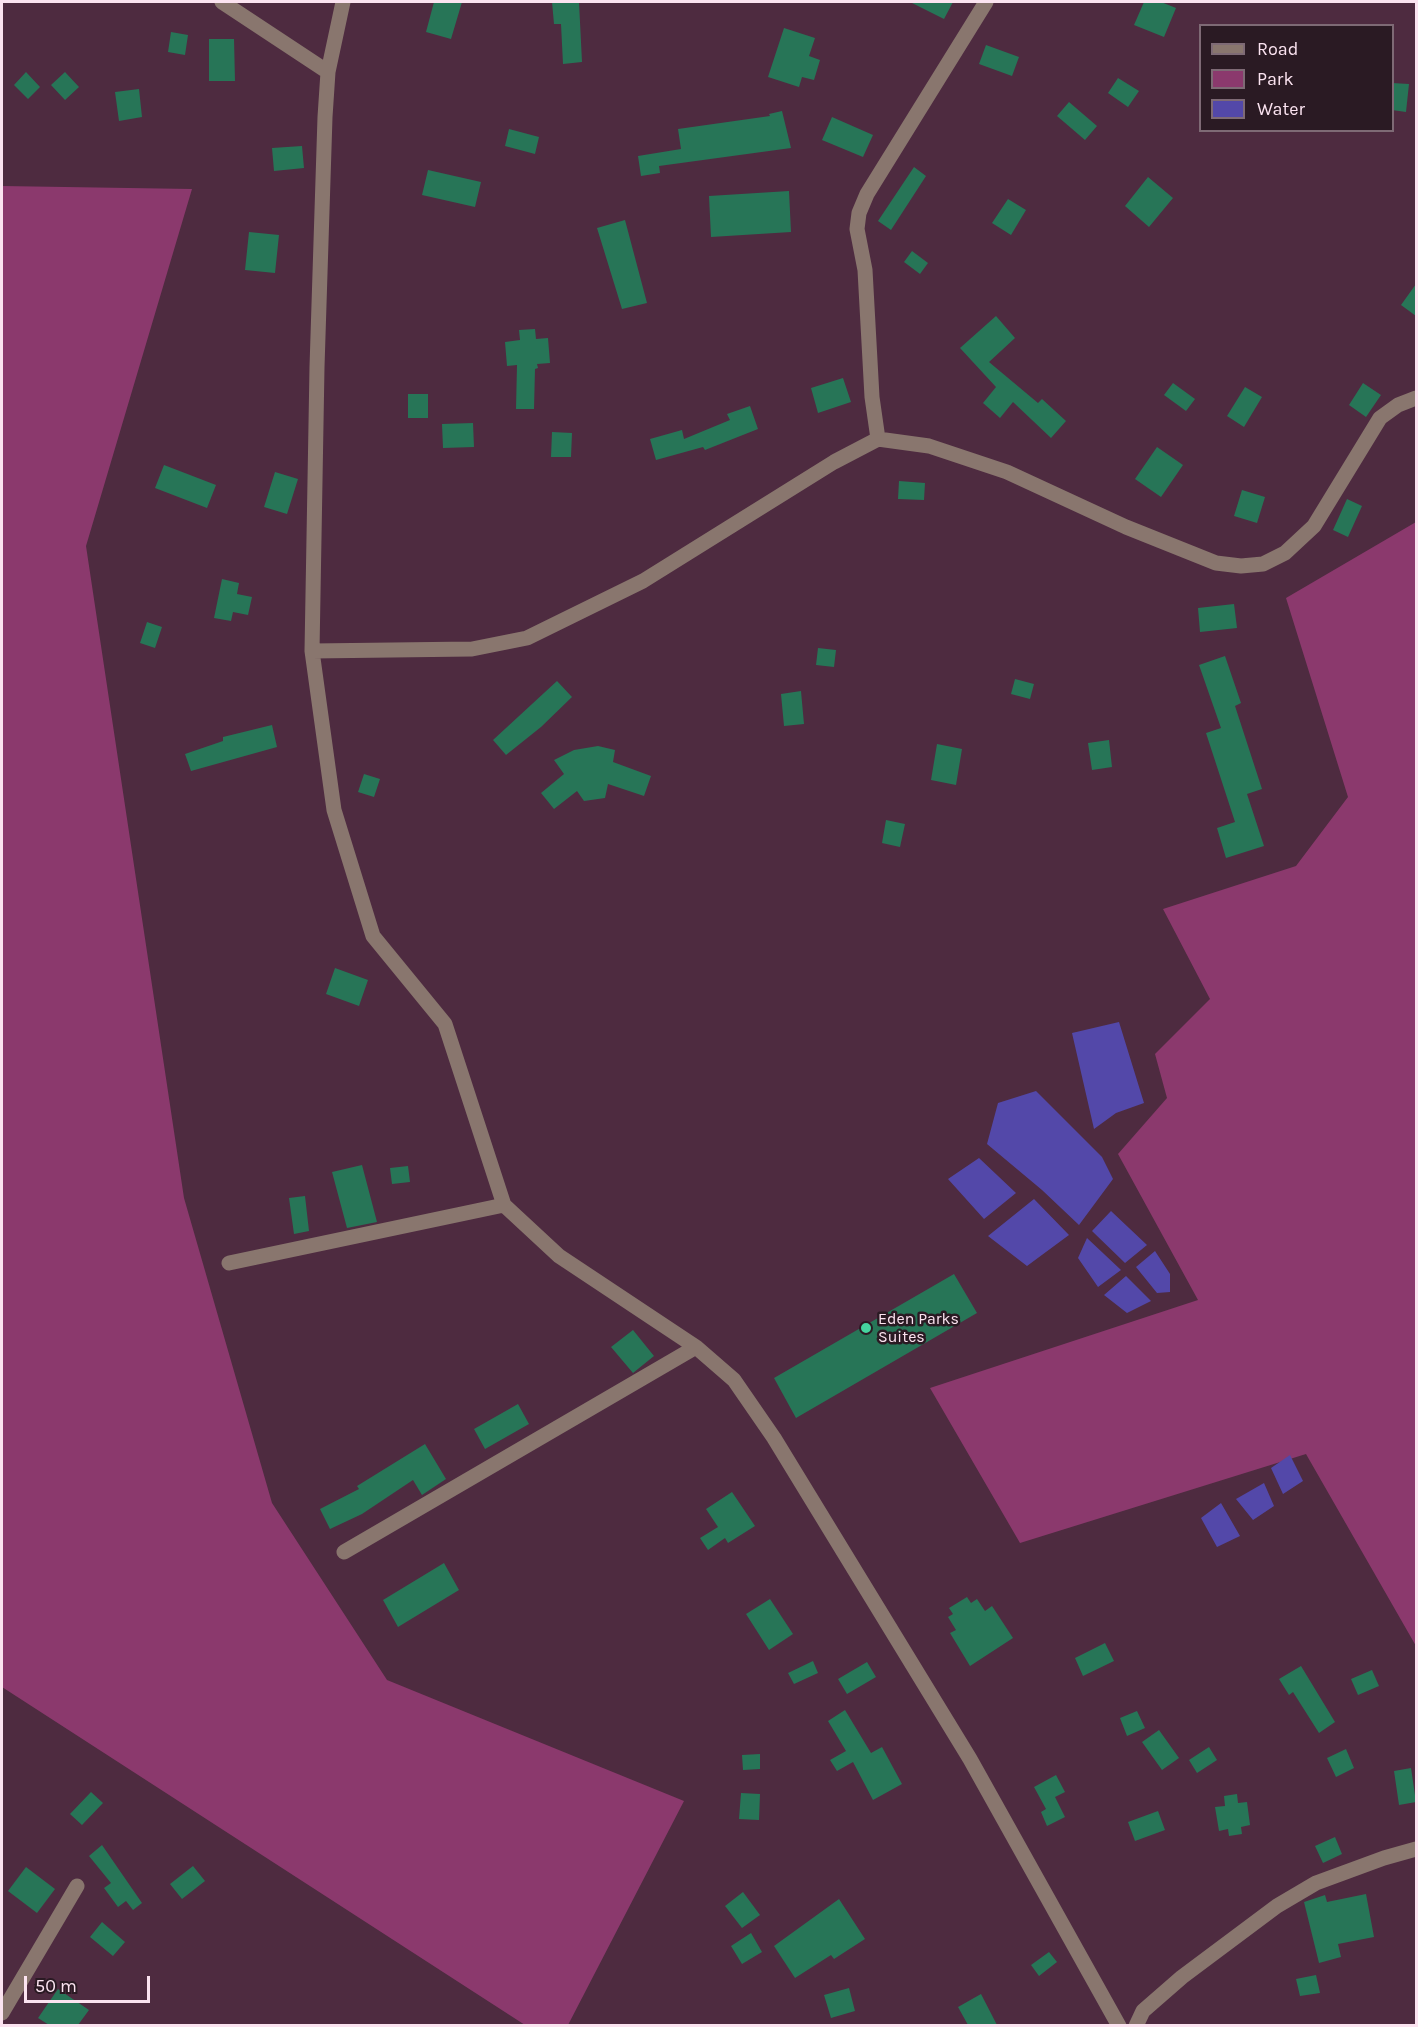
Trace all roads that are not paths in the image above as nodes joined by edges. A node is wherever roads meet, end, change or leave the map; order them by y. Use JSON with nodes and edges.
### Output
{"nodes":[{"id":1,"x":222,"y":2,"type":"edge"},
{"id":2,"x":344,"y":2,"type":"edge"},
{"id":3,"x":986,"y":2,"type":"edge"},
{"id":4,"x":328,"y":72,"type":"junction"},
{"id":5,"x":1416,"y":398,"type":"edge"},
{"id":6,"x":878,"y":439,"type":"junction"},
{"id":7,"x":312,"y":651,"type":"junction"},
{"id":8,"x":504,"y":1205,"type":"junction"},
{"id":9,"x":229,"y":1263,"type":"dead end"},
{"id":10,"x":696,"y":1347,"type":"junction"},
{"id":11,"x":344,"y":1552,"type":"dead end"},
{"id":12,"x":1416,"y":1849,"type":"edge"},
{"id":13,"x":77,"y":1886,"type":"dead end"},
{"id":14,"x":2,"y":2013,"type":"edge"},
{"id":15,"x":1119,"y":2025,"type":"edge"},
{"id":16,"x":1136,"y":2025,"type":"edge"}],
"edges":[{"from":1,"to":4,"type":"street"},
{"from":2,"to":4,"type":"street"},
{"from":3,"to":6,"type":"street"},
{"from":4,"to":7,"type":"street"},
{"from":5,"to":6,"type":"street"},
{"from":6,"to":7,"type":"street"},
{"from":7,"to":8,"type":"street"},
{"from":8,"to":9,"type":"street"},
{"from":8,"to":10,"type":"street"},
{"from":10,"to":11,"type":"street"},
{"from":10,"to":15,"type":"street"},
{"from":12,"to":16,"type":"street"},
{"from":13,"to":14,"type":"street"}]}
